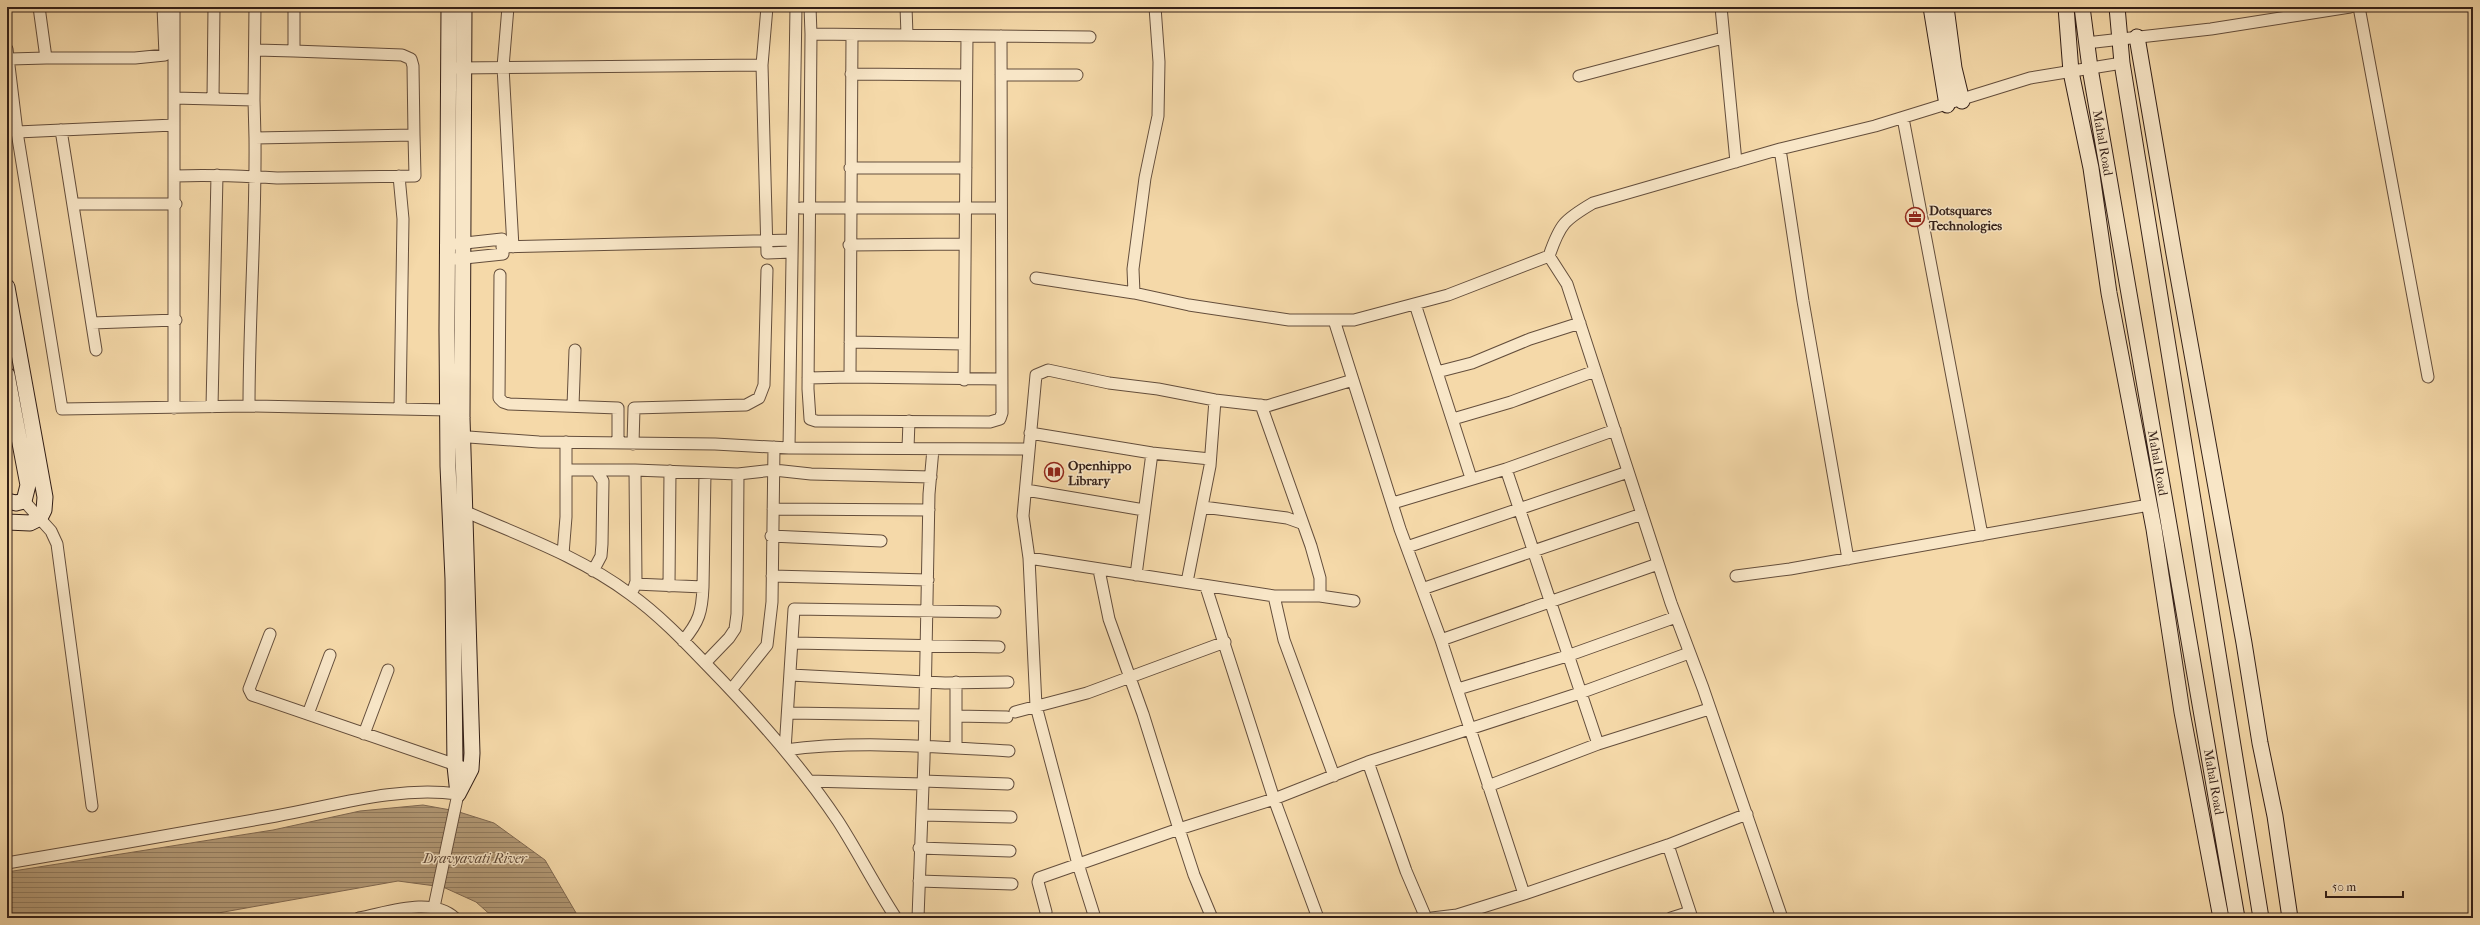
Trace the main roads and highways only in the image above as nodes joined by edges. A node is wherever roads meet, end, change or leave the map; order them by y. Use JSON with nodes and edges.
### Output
{"nodes":[{"id":1,"x":449,"y":7,"type":"edge"},
{"id":2,"x":464,"y":7,"type":"edge"},
{"id":3,"x":1931,"y":7,"type":"edge"},
{"id":4,"x":1946,"y":7,"type":"edge"},
{"id":5,"x":2066,"y":7,"type":"edge"},
{"id":6,"x":2082,"y":7,"type":"edge"},
{"id":7,"x":2117,"y":7,"type":"edge"},
{"id":8,"x":2137,"y":37,"type":"road end"},
{"id":9,"x":456,"y":68,"type":"junction"},
{"id":10,"x":1962,"y":101,"type":"road end"},
{"id":11,"x":1947,"y":105,"type":"road end"},
{"id":12,"x":7,"y":287,"type":"edge"},
{"id":13,"x":7,"y":374,"type":"edge"},
{"id":14,"x":456,"y":436,"type":"junction"},
{"id":15,"x":7,"y":501,"type":"edge"},
{"id":16,"x":7,"y":522,"type":"edge"},
{"id":17,"x":2221,"y":918,"type":"edge"},
{"id":18,"x":2237,"y":918,"type":"edge"},
{"id":19,"x":2261,"y":918,"type":"edge"},
{"id":20,"x":2290,"y":918,"type":"edge"}],
"edges":[{"from":1,"to":9,"type":"main road"},
{"from":2,"to":9,"type":"main road"},
{"from":3,"to":11,"type":"main road"},
{"from":4,"to":10,"type":"main road"},
{"from":5,"to":17,"type":"main road"},
{"from":6,"to":18,"type":"main road","name":"Mahal Road"},
{"from":7,"to":19,"type":"main road","name":"Mahal Road"},
{"from":8,"to":20,"type":"main road"},
{"from":9,"to":14,"type":"main road"},
{"from":9,"to":14,"type":"main road"},
{"from":12,"to":16,"type":"main road"},
{"from":13,"to":15,"type":"main road"},
{"from":14,"to":14,"type":"main road"}]}
